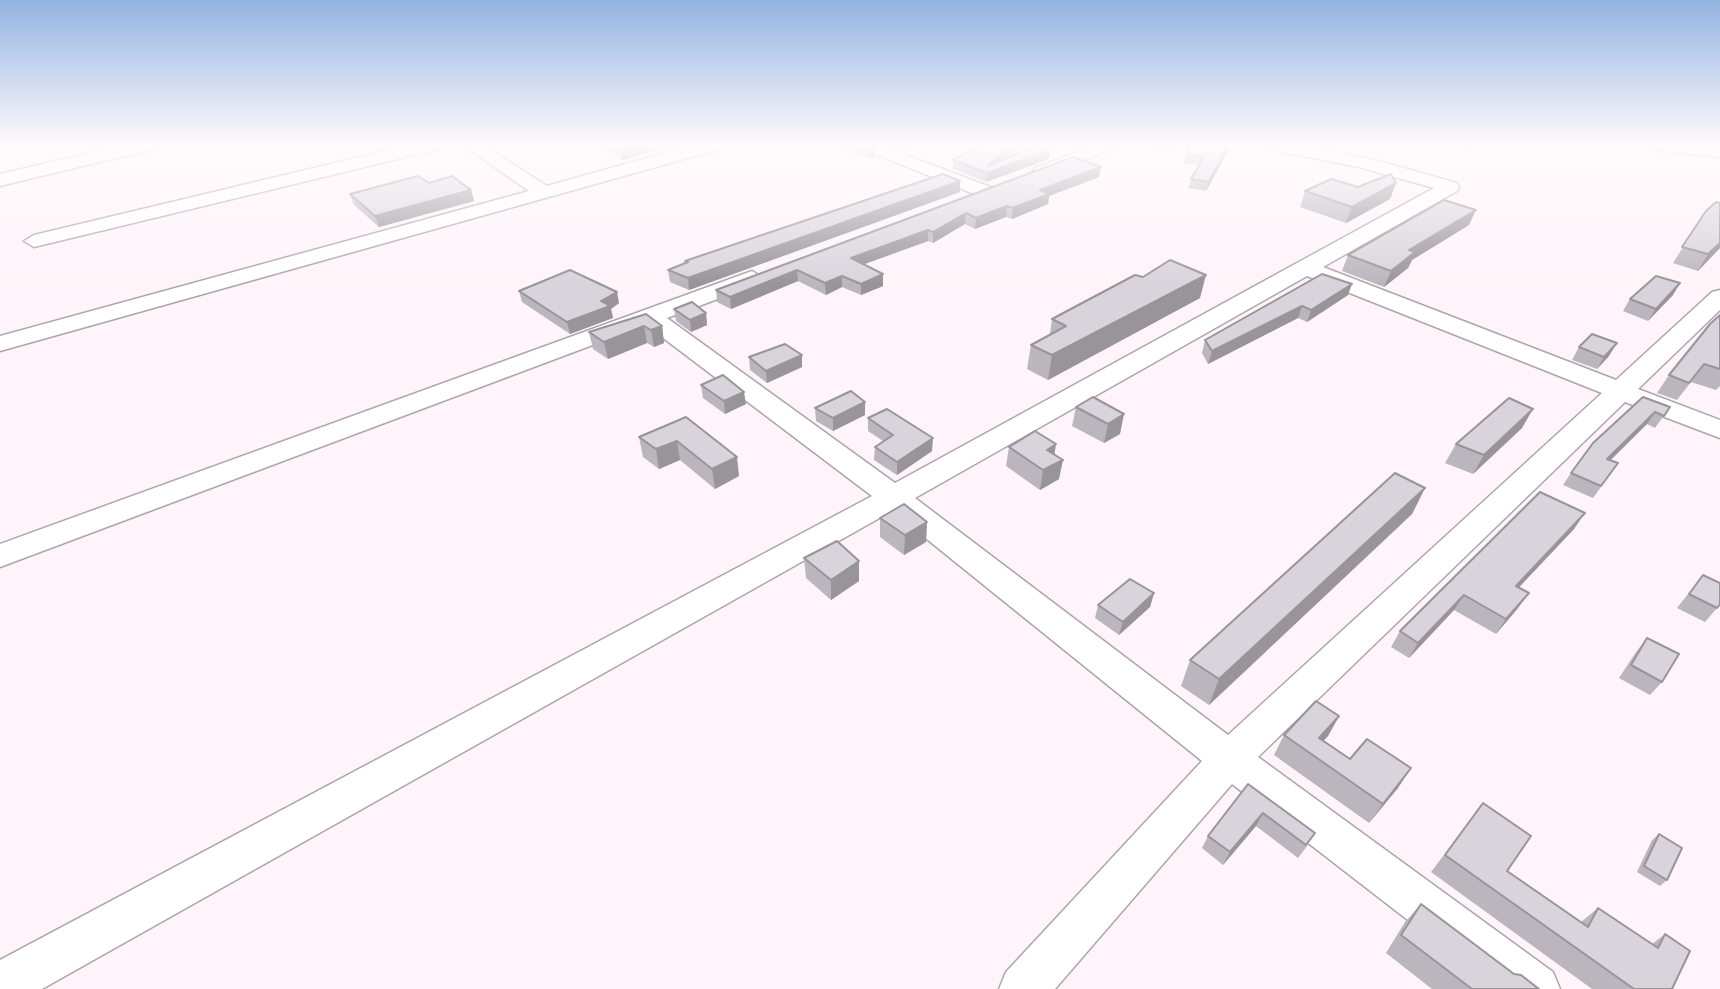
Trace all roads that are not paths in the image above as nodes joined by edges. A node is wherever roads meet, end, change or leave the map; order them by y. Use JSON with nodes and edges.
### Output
{"nodes":[{"id":1,"x":241,"y":191,"type":"edge"},
{"id":2,"x":547,"y":191,"type":"edge"},
{"id":3,"x":1442,"y":191,"type":"edge"},
{"id":4,"x":544,"y":192,"type":"joint"},
{"id":5,"x":986,"y":192,"type":"edge"},
{"id":6,"x":956,"y":203,"type":"edge"},
{"id":7,"x":34,"y":241,"type":"dead end"},
{"id":8,"x":781,"y":267,"type":"edge"},
{"id":9,"x":1305,"y":267,"type":"junction"},
{"id":10,"x":1720,"y":297,"type":"edge"},
{"id":11,"x":649,"y":316,"type":"junction"},
{"id":12,"x":0,"y":343,"type":"edge"},
{"id":13,"x":1621,"y":390,"type":"junction"},
{"id":14,"x":1720,"y":430,"type":"edge"},
{"id":15,"x":894,"y":497,"type":"junction"},
{"id":16,"x":0,"y":556,"type":"edge"},
{"id":17,"x":1229,"y":759,"type":"junction"},
{"id":18,"x":0,"y":986,"type":"edge"},
{"id":19,"x":1023,"y":989,"type":"edge"},
{"id":20,"x":1536,"y":989,"type":"edge"}],
"edges":[{"from":1,"to":7,"type":"street"},
{"from":2,"to":4,"type":"street"},
{"from":3,"to":9,"type":"street"},
{"from":4,"to":12,"type":"street"},
{"from":5,"to":6,"type":"street"},
{"from":8,"to":11,"type":"street"},
{"from":9,"to":13,"type":"street"},
{"from":9,"to":15,"type":"street"},
{"from":10,"to":13,"type":"street"},
{"from":11,"to":15,"type":"street"},
{"from":11,"to":16,"type":"street"},
{"from":13,"to":14,"type":"street"},
{"from":13,"to":17,"type":"street"},
{"from":15,"to":17,"type":"street"},
{"from":15,"to":18,"type":"street"},
{"from":17,"to":19,"type":"street"},
{"from":17,"to":20,"type":"street"}]}
